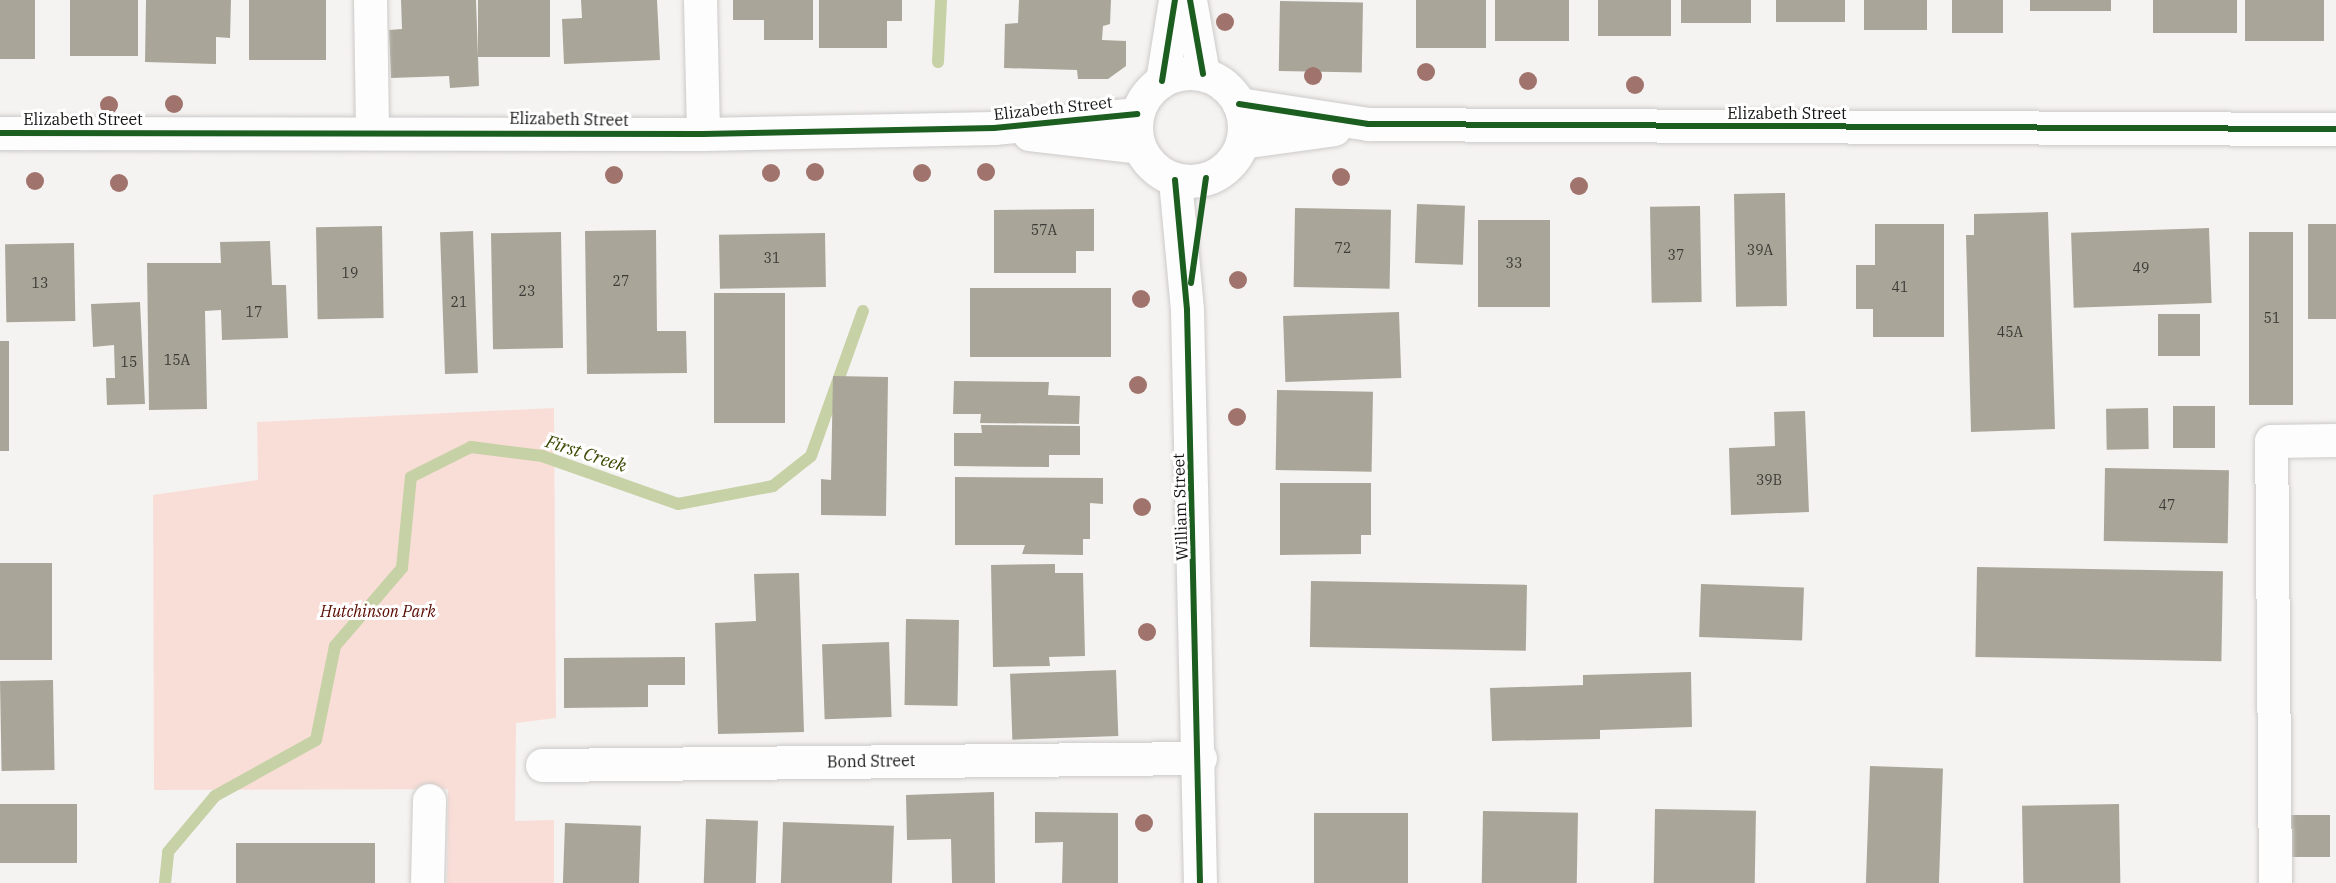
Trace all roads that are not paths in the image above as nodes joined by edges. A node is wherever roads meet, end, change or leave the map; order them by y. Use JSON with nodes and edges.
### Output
{"nodes":[{"id":1,"x":370,"y":0,"type":"edge"},
{"id":2,"x":700,"y":0,"type":"edge"},
{"id":3,"x":1175,"y":0,"type":"edge"},
{"id":4,"x":1190,"y":0,"type":"edge"},
{"id":5,"x":1203,"y":74,"type":"junction"},
{"id":6,"x":1162,"y":81,"type":"junction"},
{"id":7,"x":1239,"y":104,"type":"junction"},
{"id":8,"x":1137,"y":114,"type":"junction"},
{"id":9,"x":1368,"y":124,"type":"junction"},
{"id":10,"x":994,"y":128,"type":"junction"},
{"id":11,"x":2336,"y":129,"type":"edge"},
{"id":12,"x":372,"y":131,"type":"junction"},
{"id":13,"x":0,"y":133,"type":"edge"},
{"id":14,"x":703,"y":134,"type":"junction"},
{"id":15,"x":1242,"y":142,"type":"junction"},
{"id":16,"x":1139,"y":147,"type":"junction"},
{"id":17,"x":1190,"y":179,"type":"junction"},
{"id":18,"x":2336,"y":440,"type":"edge"},
{"id":19,"x":1200,"y":758,"type":"junction"},
{"id":20,"x":542,"y":765,"type":"dead end"},
{"id":21,"x":429,"y":800,"type":"dead end"},
{"id":22,"x":427,"y":883,"type":"edge"},
{"id":23,"x":1200,"y":883,"type":"edge"},
{"id":24,"x":2276,"y":883,"type":"edge"}],
"edges":[{"from":1,"to":12,"type":"street"},
{"from":2,"to":14,"type":"street"},
{"from":3,"to":6,"type":"street"},
{"from":4,"to":5,"type":"street"},
{"from":5,"to":6,"type":"street"},
{"from":5,"to":7,"type":"street"},
{"from":6,"to":8,"type":"street"},
{"from":7,"to":9,"type":"street","name":"Elizabeth Street"},
{"from":7,"to":15,"type":"street"},
{"from":8,"to":10,"type":"street","name":"Elizabeth Street"},
{"from":8,"to":16,"type":"street"},
{"from":9,"to":11,"type":"street","name":"Elizabeth Street"},
{"from":9,"to":15,"type":"street","name":"Elizabeth Street"},
{"from":10,"to":14,"type":"street","name":"Elizabeth Street"},
{"from":10,"to":16,"type":"street","name":"Elizabeth Street"},
{"from":12,"to":13,"type":"street","name":"Elizabeth Street"},
{"from":12,"to":14,"type":"street","name":"Elizabeth Street"},
{"from":15,"to":17,"type":"street"},
{"from":16,"to":17,"type":"street"},
{"from":17,"to":19,"type":"street","name":"William Street"},
{"from":18,"to":24,"type":"street"},
{"from":19,"to":20,"type":"street","name":"Bond Street"},
{"from":19,"to":23,"type":"street","name":"William Street"},
{"from":21,"to":22,"type":"street"}]}
